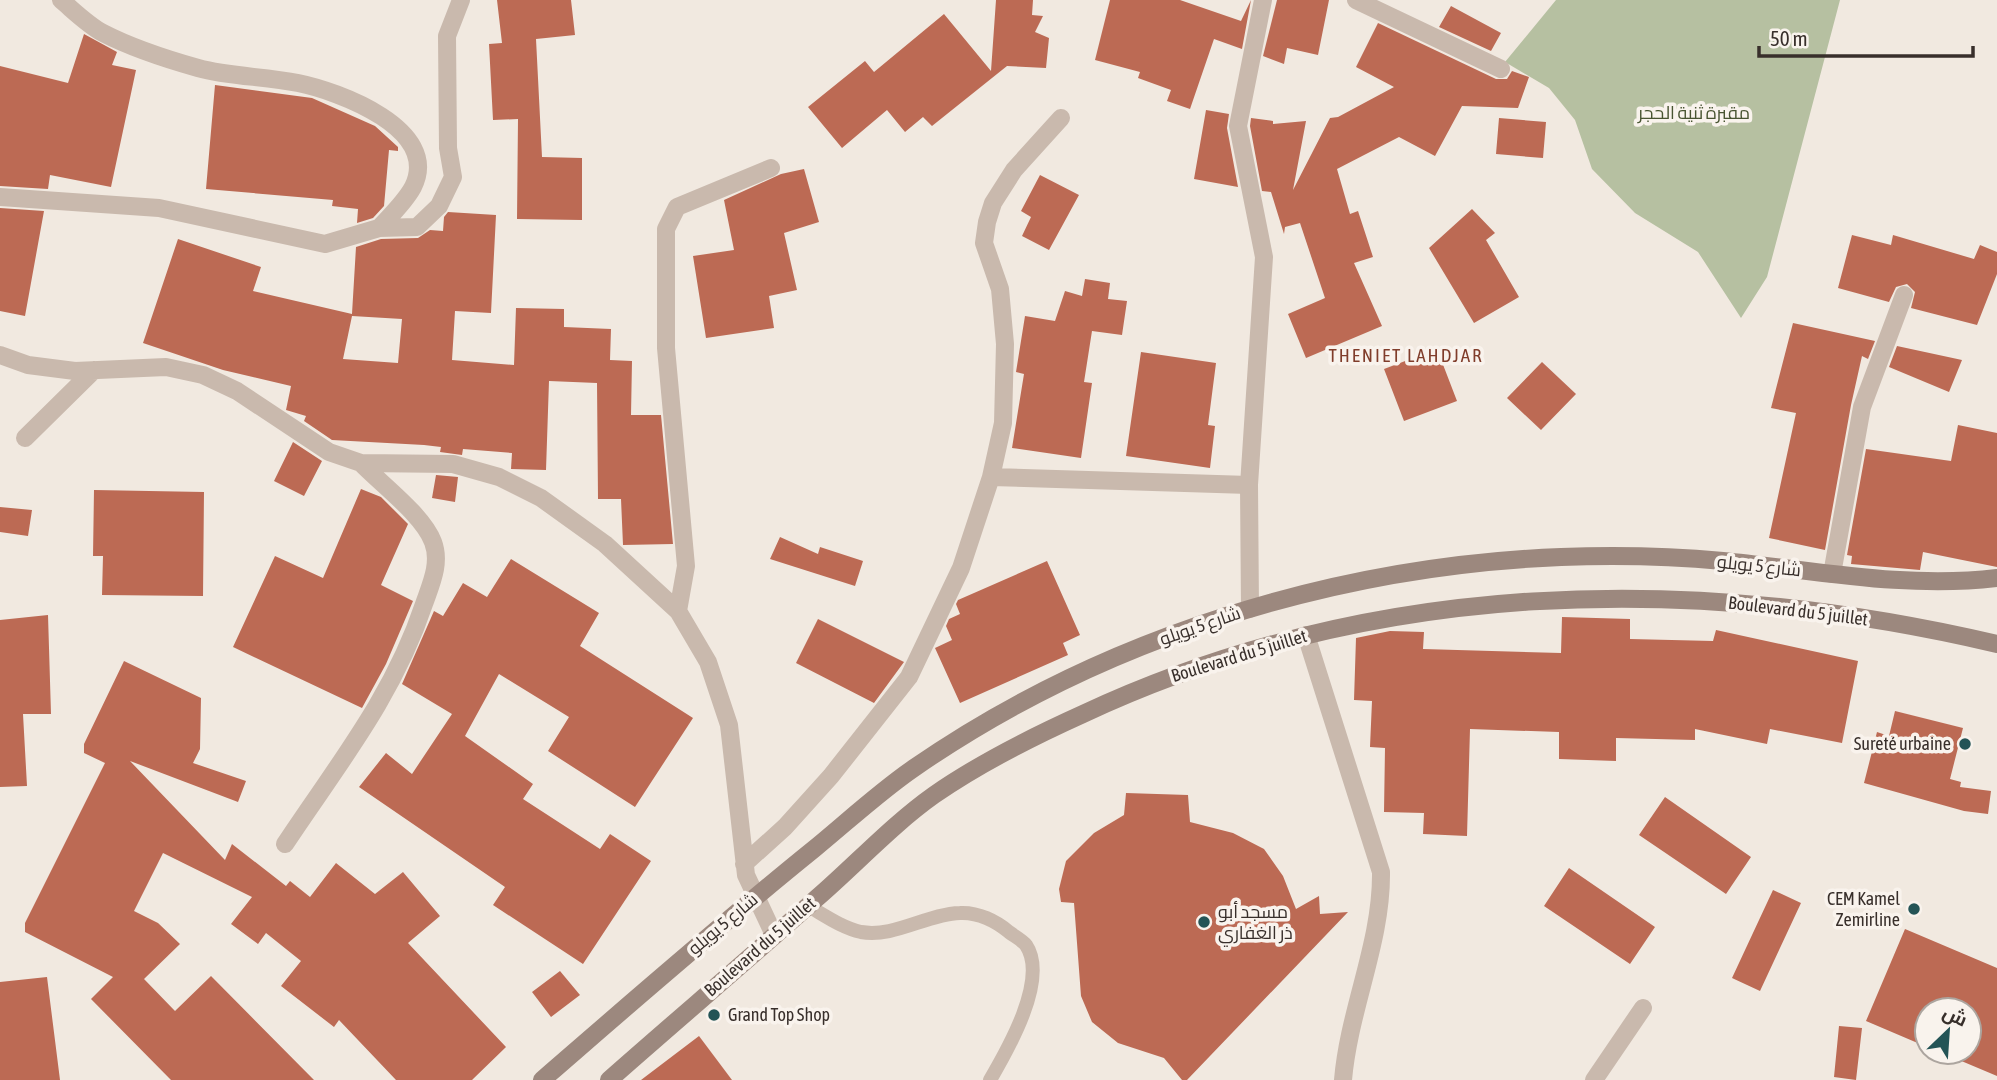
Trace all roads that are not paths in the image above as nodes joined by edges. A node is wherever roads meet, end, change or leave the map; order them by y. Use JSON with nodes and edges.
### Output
{"nodes":[{"id":1,"x":61,"y":0,"type":"edge"},
{"id":2,"x":461,"y":0,"type":"edge"},
{"id":3,"x":1263,"y":0,"type":"edge"},
{"id":4,"x":1356,"y":0,"type":"edge"},
{"id":5,"x":1501,"y":69,"type":"dead end"},
{"id":6,"x":1061,"y":118,"type":"dead end"},
{"id":7,"x":771,"y":168,"type":"dead end"},
{"id":8,"x":0,"y":197,"type":"edge"},
{"id":9,"x":379,"y":228,"type":"junction"},
{"id":10,"x":1904,"y":295,"type":"dead end"},
{"id":11,"x":0,"y":355,"type":"edge"},
{"id":12,"x":94,"y":370,"type":"junction"},
{"id":13,"x":25,"y":438,"type":"dead end"},
{"id":14,"x":361,"y":464,"type":"junction"},
{"id":15,"x":991,"y":477,"type":"junction"},
{"id":16,"x":1249,"y":485,"type":"junction"},
{"id":17,"x":1832,"y":574,"type":"junction"},
{"id":18,"x":1997,"y":578,"type":"edge"},
{"id":19,"x":1250,"y":609,"type":"junction"},
{"id":20,"x":678,"y":611,"type":"junction"},
{"id":21,"x":1306,"y":635,"type":"junction"},
{"id":22,"x":1997,"y":644,"type":"edge"},
{"id":23,"x":285,"y":844,"type":"dead end"},
{"id":24,"x":744,"y":864,"type":"junction"},
{"id":25,"x":755,"y":897,"type":"junction"},
{"id":26,"x":808,"y":906,"type":"junction"},
{"id":27,"x":774,"y":935,"type":"junction"},
{"id":28,"x":1643,"y":1009,"type":"dead end"},
{"id":29,"x":542,"y":1080,"type":"edge"},
{"id":30,"x":609,"y":1080,"type":"edge"},
{"id":31,"x":990,"y":1080,"type":"edge"},
{"id":32,"x":1343,"y":1080,"type":"edge"},
{"id":33,"x":1594,"y":1080,"type":"edge"}],
"edges":[{"from":1,"to":9,"type":"street"},
{"from":2,"to":9,"type":"street"},
{"from":3,"to":16,"type":"street"},
{"from":4,"to":5,"type":"street"},
{"from":6,"to":15,"type":"street"},
{"from":7,"to":20,"type":"street"},
{"from":8,"to":9,"type":"street"},
{"from":10,"to":17,"type":"street"},
{"from":11,"to":12,"type":"street"},
{"from":12,"to":13,"type":"street"},
{"from":12,"to":14,"type":"street"},
{"from":14,"to":20,"type":"street"},
{"from":14,"to":23,"type":"street"},
{"from":15,"to":16,"type":"street"},
{"from":15,"to":24,"type":"street"},
{"from":16,"to":19,"type":"street"},
{"from":17,"to":18,"type":"main road","name":"شارع 5 يويلو"},
{"from":17,"to":19,"type":"main road","name":"شارع 5 يويلو"},
{"from":19,"to":25,"type":"main road","name":"شارع 5 يويلو"},
{"from":20,"to":24,"type":"street"},
{"from":21,"to":22,"type":"main road","name":"Boulevard du 5 juillet"},
{"from":21,"to":26,"type":"main road","name":"Boulevard du 5 juillet"},
{"from":21,"to":32,"type":"street"},
{"from":24,"to":25,"type":"street"},
{"from":25,"to":27,"type":"street"},
{"from":25,"to":29,"type":"main road","name":"شارع 5 يويلو"},
{"from":26,"to":27,"type":"main road","name":"Boulevard du 5 juillet"},
{"from":26,"to":31,"type":"lane"},
{"from":27,"to":30,"type":"main road","name":"Boulevard du 5 juillet"},
{"from":28,"to":33,"type":"street"}]}
